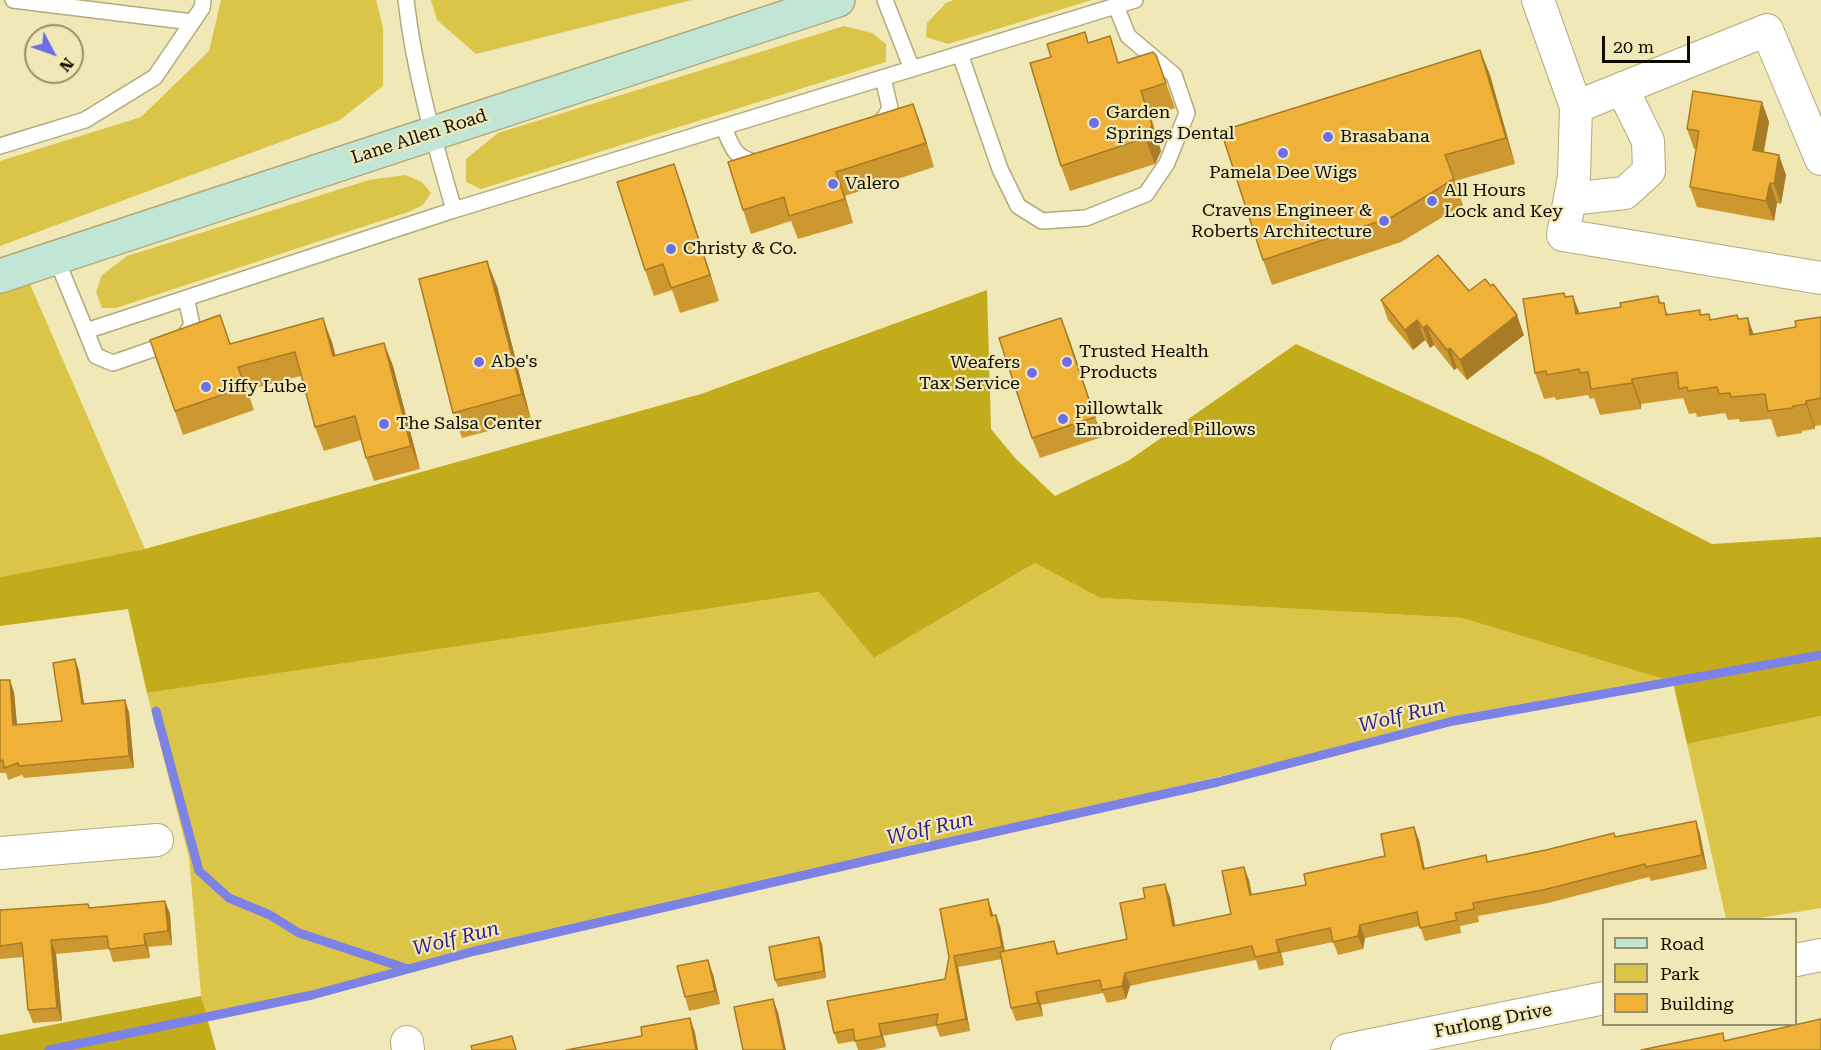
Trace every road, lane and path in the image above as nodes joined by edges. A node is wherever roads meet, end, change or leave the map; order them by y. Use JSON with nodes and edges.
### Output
{"nodes":[{"id":1,"x":13,"y":0,"type":"edge"},
{"id":2,"x":203,"y":0,"type":"edge"},
{"id":3,"x":406,"y":0,"type":"edge"},
{"id":4,"x":838,"y":0,"type":"edge"},
{"id":5,"x":885,"y":0,"type":"edge"},
{"id":6,"x":1136,"y":0,"type":"edge"},
{"id":7,"x":1538,"y":0,"type":"edge"},
{"id":8,"x":1116,"y":6,"type":"junction"},
{"id":9,"x":192,"y":22,"type":"junction"},
{"id":10,"x":960,"y":54,"type":"junction"},
{"id":11,"x":912,"y":69,"type":"junction"},
{"id":12,"x":883,"y":78,"type":"junction"},
{"id":13,"x":1622,"y":88,"type":"junction"},
{"id":14,"x":1576,"y":107,"type":"junction"},
{"id":15,"x":724,"y":128,"type":"junction"},
{"id":16,"x":866,"y":132,"type":"edge"},
{"id":17,"x":432,"y":133,"type":"junction"},
{"id":18,"x":0,"y":146,"type":"edge"},
{"id":19,"x":1821,"y":159,"type":"edge"},
{"id":20,"x":770,"y":162,"type":"edge"},
{"id":21,"x":1570,"y":199,"type":"junction"},
{"id":22,"x":454,"y":210,"type":"junction"},
{"id":23,"x":56,"y":258,"type":"junction"},
{"id":24,"x":0,"y":276,"type":"edge"},
{"id":25,"x":1821,"y":278,"type":"edge"},
{"id":26,"x":186,"y":298,"type":"junction"},
{"id":27,"x":86,"y":331,"type":"junction"},
{"id":28,"x":157,"y":840,"type":"dead end"},
{"id":29,"x":0,"y":853,"type":"edge"},
{"id":30,"x":1821,"y":955,"type":"edge"},
{"id":31,"x":1797,"y":960,"type":"edge"},
{"id":32,"x":1602,"y":998,"type":"edge"},
{"id":33,"x":1347,"y":1050,"type":"edge"}],
"edges":[{"from":1,"to":9,"type":"lane"},
{"from":2,"to":9,"type":"lane"},
{"from":3,"to":17,"type":"lane"},
{"from":4,"to":17,"type":"main road","name":"Lane Allen Road"},
{"from":5,"to":11,"type":"lane"},
{"from":6,"to":8,"type":"lane"},
{"from":7,"to":14,"type":"street"},
{"from":8,"to":10,"type":"lane"},
{"from":8,"to":10,"type":"lane"},
{"from":9,"to":18,"type":"lane"},
{"from":10,"to":11,"type":"lane"},
{"from":11,"to":12,"type":"lane"},
{"from":12,"to":15,"type":"lane"},
{"from":12,"to":16,"type":"lane"},
{"from":13,"to":14,"type":"street"},
{"from":13,"to":19,"type":"street"},
{"from":13,"to":21,"type":"street"},
{"from":14,"to":21,"type":"street"},
{"from":15,"to":20,"type":"lane"},
{"from":15,"to":22,"type":"lane"},
{"from":17,"to":22,"type":"lane"},
{"from":17,"to":23,"type":"main road","name":"Lane Allen Road"},
{"from":21,"to":25,"type":"street"},
{"from":22,"to":26,"type":"lane"},
{"from":23,"to":24,"type":"main road","name":"Lane Allen Road"},
{"from":23,"to":27,"type":"lane"},
{"from":26,"to":27,"type":"lane"},
{"from":26,"to":27,"type":"lane"},
{"from":28,"to":29,"type":"street"},
{"from":30,"to":31,"type":"street"},
{"from":32,"to":33,"type":"street","name":"Furlong Drive"}]}
